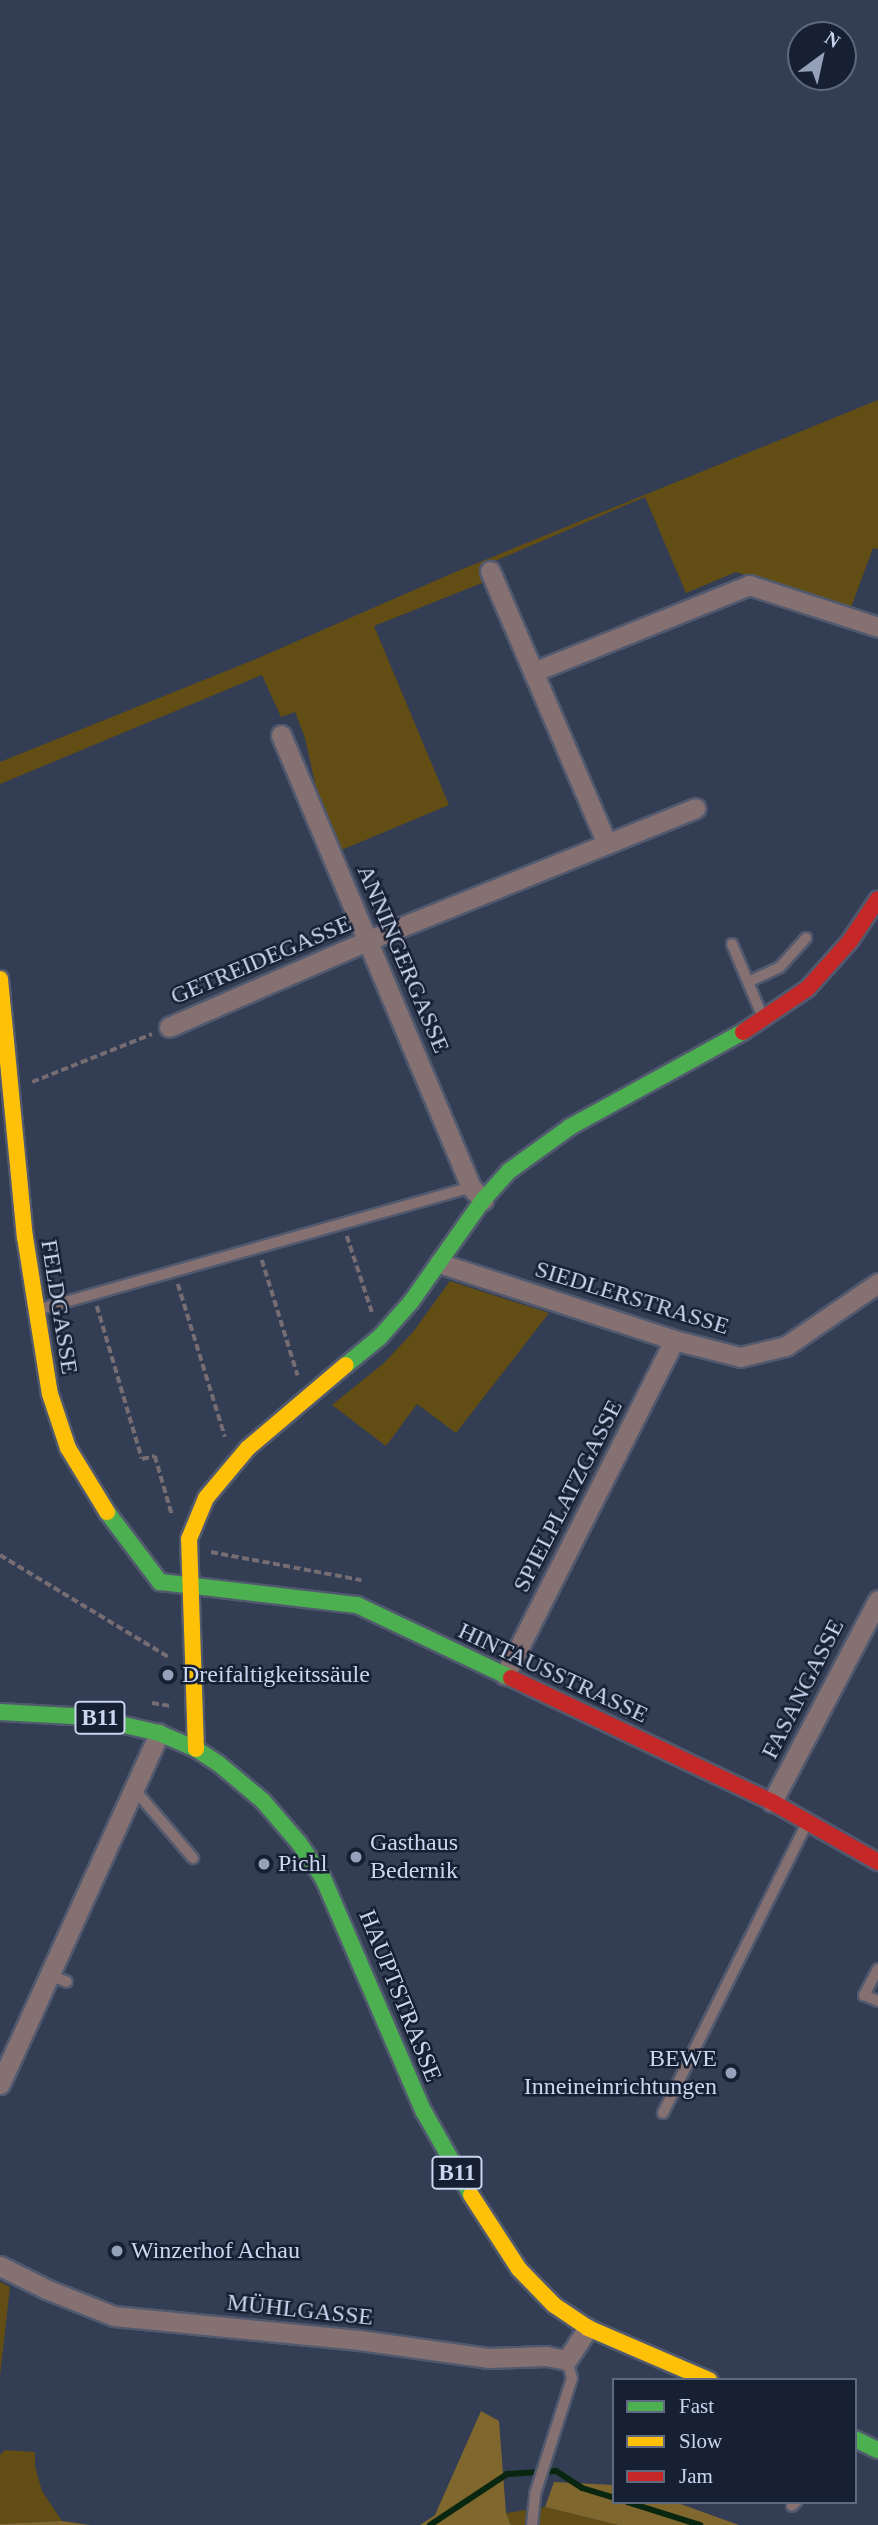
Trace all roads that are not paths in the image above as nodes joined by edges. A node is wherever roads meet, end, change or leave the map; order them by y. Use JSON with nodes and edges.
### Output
{"nodes":[{"id":1,"x":490,"y":571,"type":"dead end"},
{"id":2,"x":878,"y":627,"type":"edge"},
{"id":3,"x":533,"y":672,"type":"junction"},
{"id":4,"x":281,"y":735,"type":"dead end"},
{"id":5,"x":695,"y":808,"type":"dead end"},
{"id":6,"x":607,"y":844,"type":"junction"},
{"id":7,"x":878,"y":898,"type":"edge"},
{"id":8,"x":806,"y":938,"type":"dead end"},
{"id":9,"x":369,"y":940,"type":"junction"},
{"id":10,"x":733,"y":944,"type":"dead end"},
{"id":11,"x":0,"y":979,"type":"edge"},
{"id":12,"x":748,"y":982,"type":"junction"},
{"id":13,"x":764,"y":1020,"type":"junction"},
{"id":14,"x":169,"y":1027,"type":"road end"},
{"id":15,"x":477,"y":1193,"type":"junction"},
{"id":16,"x":439,"y":1263,"type":"junction"},
{"id":17,"x":878,"y":1283,"type":"edge"},
{"id":18,"x":36,"y":1310,"type":"junction"},
{"id":19,"x":674,"y":1340,"type":"junction"},
{"id":20,"x":189,"y":1584,"type":"junction"},
{"id":21,"x":878,"y":1600,"type":"edge"},
{"id":22,"x":505,"y":1675,"type":"junction"},
{"id":23,"x":0,"y":1712,"type":"edge"},
{"id":24,"x":159,"y":1733,"type":"junction"},
{"id":25,"x":195,"y":1749,"type":"junction"},
{"id":26,"x":134,"y":1788,"type":"junction"},
{"id":27,"x":772,"y":1802,"type":"junction"},
{"id":28,"x":807,"y":1822,"type":"junction"},
{"id":29,"x":193,"y":1858,"type":"dead end"},
{"id":30,"x":878,"y":1862,"type":"edge"},
{"id":31,"x":878,"y":1969,"type":"edge"},
{"id":32,"x":878,"y":2001,"type":"edge"},
{"id":33,"x":0,"y":2084,"type":"edge"},
{"id":34,"x":663,"y":2113,"type":"dead end"},
{"id":35,"x":0,"y":2266,"type":"edge"},
{"id":36,"x":588,"y":2328,"type":"junction"},
{"id":37,"x":567,"y":2360,"type":"junction"},
{"id":38,"x":704,"y":2378,"type":"edge"},
{"id":39,"x":857,"y":2440,"type":"edge"},
{"id":40,"x":878,"y":2450,"type":"edge"},
{"id":41,"x":532,"y":2525,"type":"edge"}],
"edges":[{"from":1,"to":3,"type":"street"},
{"from":2,"to":3,"type":"street"},
{"from":3,"to":6,"type":"street"},
{"from":4,"to":9,"type":"street","name":"ANNINGERGASSE"},
{"from":5,"to":6,"type":"street","name":"GETREIDEGASSE"},
{"from":6,"to":9,"type":"street","name":"GETREIDEGASSE"},
{"from":7,"to":13,"type":"street"},
{"from":8,"to":12,"type":"lane"},
{"from":9,"to":14,"type":"street","name":"GETREIDEGASSE"},
{"from":9,"to":15,"type":"street","name":"ANNINGERGASSE"},
{"from":10,"to":12,"type":"lane"},
{"from":11,"to":18,"type":"street","name":"FELDGASSE"},
{"from":12,"to":13,"type":"lane"},
{"from":13,"to":15,"type":"street"},
{"from":15,"to":16,"type":"street"},
{"from":15,"to":18,"type":"lane"},
{"from":16,"to":19,"type":"street","name":"SIEDLERSTRASSE"},
{"from":16,"to":20,"type":"street"},
{"from":17,"to":19,"type":"street","name":"SIEDLERSTRASSE"},
{"from":18,"to":20,"type":"street","name":"FELDGASSE"},
{"from":19,"to":22,"type":"street","name":"SPIELPLATZGASSE"},
{"from":20,"to":22,"type":"street","name":"HINTAUSSTRASSE"},
{"from":20,"to":25,"type":"street"},
{"from":21,"to":27,"type":"street","name":"FASANGASSE"},
{"from":22,"to":27,"type":"street","name":"HINTAUSSTRASSE"},
{"from":23,"to":24,"type":"street","name":"HAUPTSTRASSE","number":"B11"},
{"from":24,"to":25,"type":"street","name":"HAUPTSTRASSE","number":"B11"},
{"from":24,"to":26,"type":"street"},
{"from":25,"to":36,"type":"street","name":"HAUPTSTRASSE","number":"B11"},
{"from":26,"to":29,"type":"lane"},
{"from":26,"to":33,"type":"street"},
{"from":27,"to":28,"type":"street","name":"HINTAUSSTRASSE"},
{"from":28,"to":30,"type":"street","name":"HINTAUSSTRASSE"},
{"from":28,"to":34,"type":"lane"},
{"from":31,"to":32,"type":"lane"},
{"from":35,"to":37,"type":"street","name":"MÜHLGASSE"},
{"from":36,"to":37,"type":"street"},
{"from":36,"to":38,"type":"street","name":"HAUPTSTRASSE","number":"B11"},
{"from":37,"to":41,"type":"lane"},
{"from":39,"to":40,"type":"street"}]}
